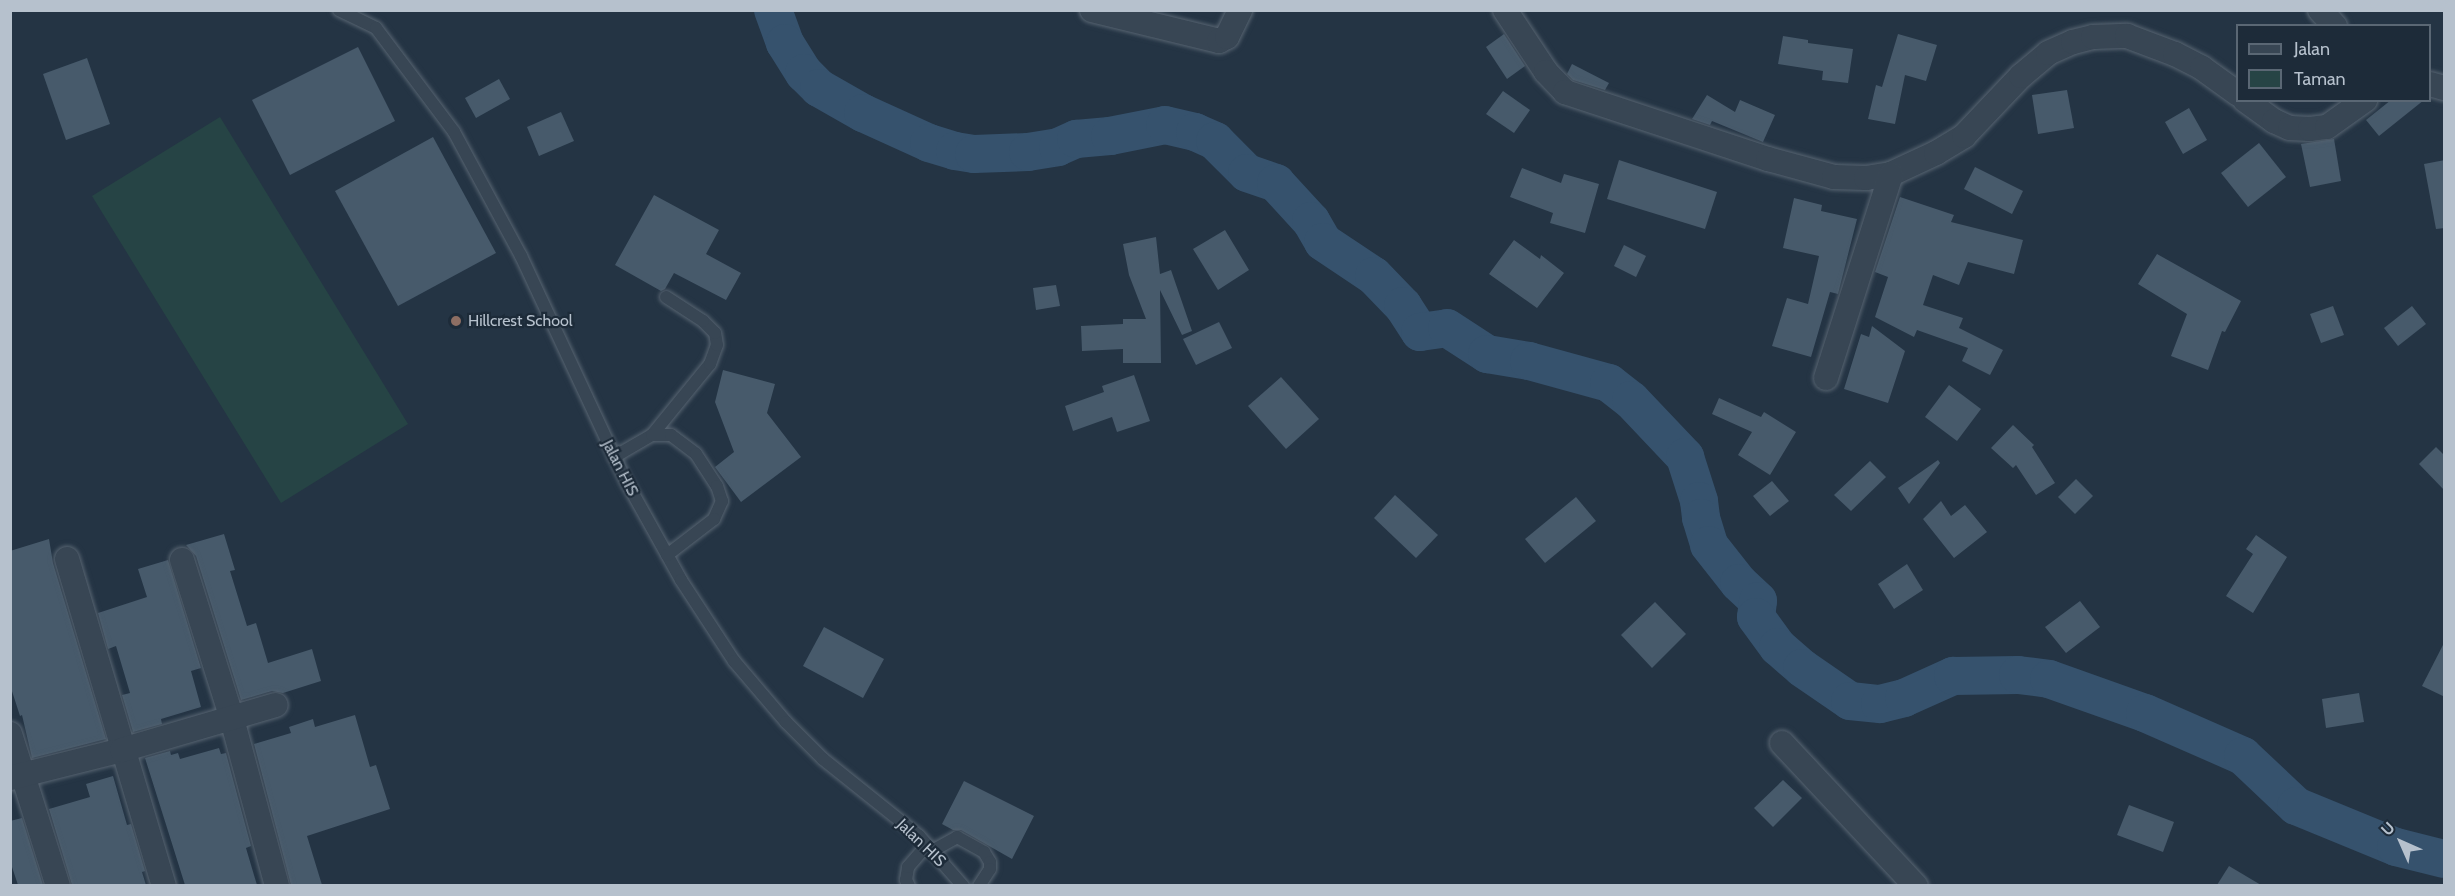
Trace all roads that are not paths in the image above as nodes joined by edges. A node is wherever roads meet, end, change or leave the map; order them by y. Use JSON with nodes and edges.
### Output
{"nodes":[{"id":1,"x":339,"y":10,"type":"edge"},
{"id":2,"x":1092,"y":10,"type":"edge"},
{"id":3,"x":1240,"y":10,"type":"edge"},
{"id":4,"x":1505,"y":10,"type":"edge"},
{"id":5,"x":2320,"y":10,"type":"edge"},
{"id":6,"x":2334,"y":24,"type":"edge"},
{"id":7,"x":2236,"y":93,"type":"edge"},
{"id":8,"x":2249,"y":102,"type":"edge"},
{"id":9,"x":2362,"y":102,"type":"edge"},
{"id":10,"x":1891,"y":174,"type":"junction"},
{"id":11,"x":666,"y":297,"type":"dead end"},
{"id":12,"x":1826,"y":378,"type":"dead end"},
{"id":13,"x":652,"y":435,"type":"junction"},
{"id":14,"x":614,"y":457,"type":"junction"},
{"id":15,"x":667,"y":555,"type":"junction"},
{"id":16,"x":67,"y":559,"type":"dead end"},
{"id":17,"x":182,"y":560,"type":"dead end"},
{"id":18,"x":276,"y":705,"type":"dead end"},
{"id":19,"x":232,"y":718,"type":"junction"},
{"id":20,"x":10,"y":734,"type":"edge"},
{"id":21,"x":1782,"y":743,"type":"dead end"},
{"id":22,"x":122,"y":750,"type":"junction"},
{"id":23,"x":16,"y":776,"type":"edge"},
{"id":24,"x":930,"y":848,"type":"junction"},
{"id":25,"x":58,"y":885,"type":"edge"},
{"id":26,"x":164,"y":885,"type":"edge"},
{"id":27,"x":277,"y":885,"type":"edge"},
{"id":28,"x":909,"y":885,"type":"edge"},
{"id":29,"x":963,"y":885,"type":"edge"},
{"id":30,"x":979,"y":885,"type":"edge"},
{"id":31,"x":1916,"y":885,"type":"edge"}],
"edges":[{"from":1,"to":14,"type":"lane","name":"Jalan HIS"},
{"from":2,"to":3,"type":"street"},
{"from":4,"to":10,"type":"street"},
{"from":5,"to":6,"type":"street"},
{"from":7,"to":10,"type":"street"},
{"from":8,"to":9,"type":"street"},
{"from":10,"to":12,"type":"street"},
{"from":11,"to":13,"type":"lane"},
{"from":13,"to":14,"type":"lane"},
{"from":13,"to":15,"type":"lane"},
{"from":14,"to":15,"type":"lane","name":"Jalan HIS"},
{"from":15,"to":24,"type":"lane","name":"Jalan HIS"},
{"from":16,"to":22,"type":"street"},
{"from":17,"to":19,"type":"street"},
{"from":18,"to":19,"type":"street"},
{"from":19,"to":22,"type":"street"},
{"from":19,"to":27,"type":"street"},
{"from":20,"to":23,"type":"street"},
{"from":21,"to":31,"type":"street"},
{"from":22,"to":23,"type":"street"},
{"from":22,"to":26,"type":"street"},
{"from":23,"to":25,"type":"street"},
{"from":24,"to":28,"type":"lane"},
{"from":24,"to":29,"type":"lane","name":"Jalan HIS"},
{"from":24,"to":30,"type":"lane"}]}
